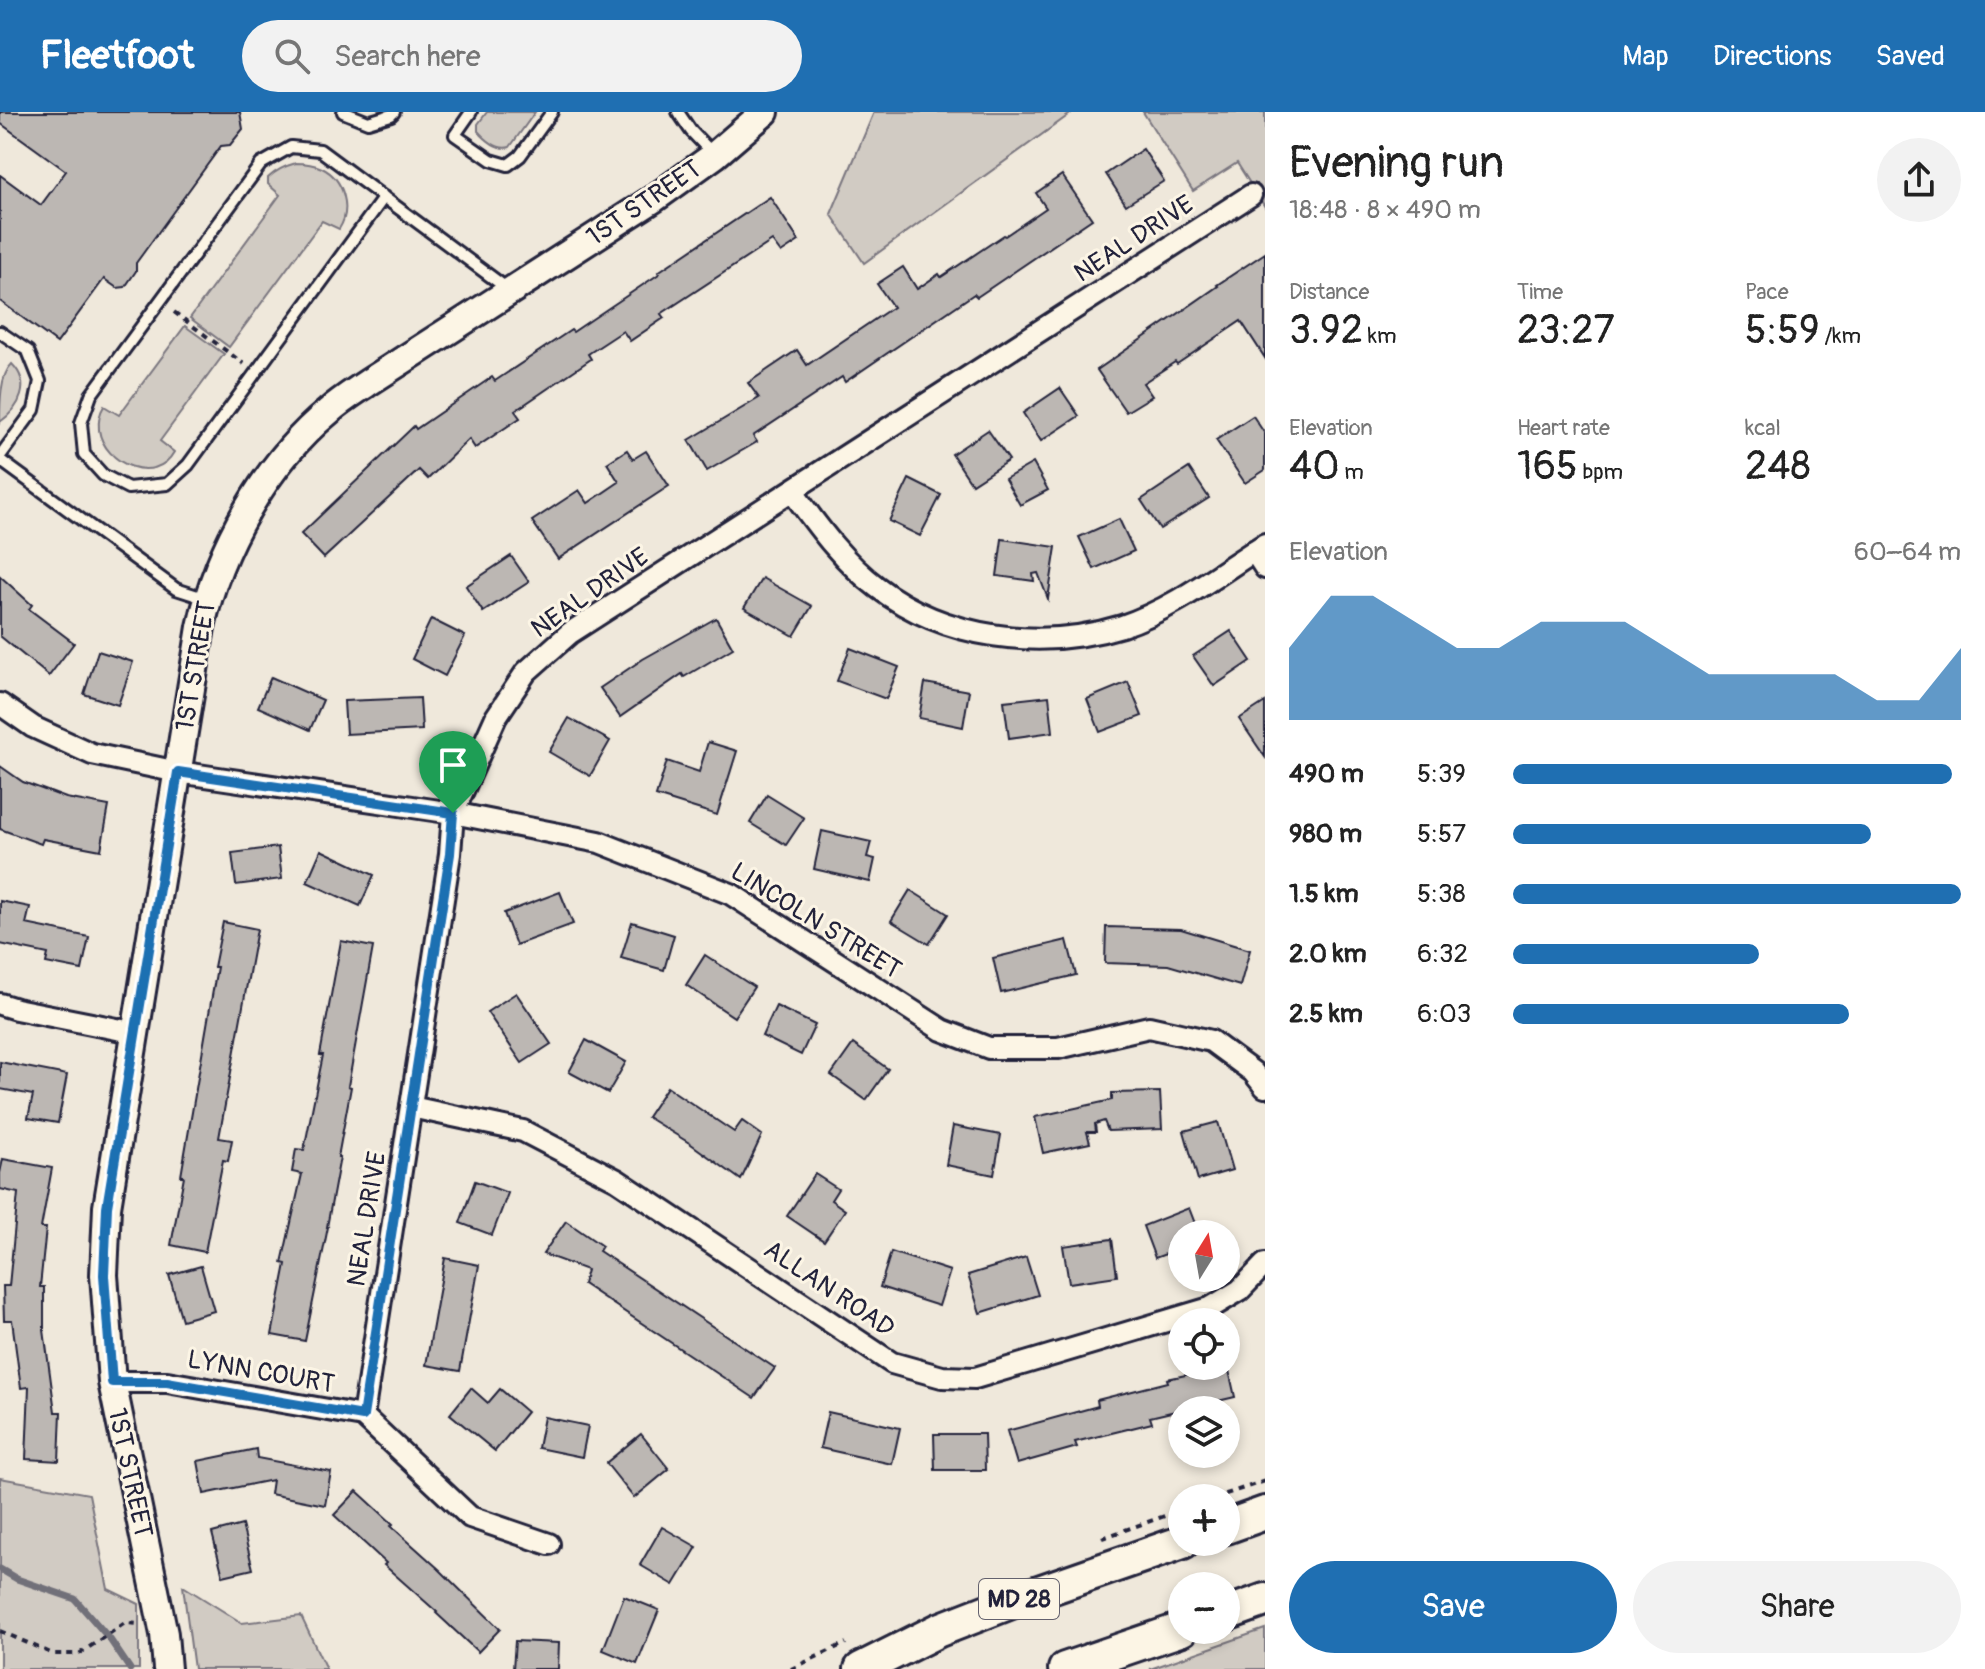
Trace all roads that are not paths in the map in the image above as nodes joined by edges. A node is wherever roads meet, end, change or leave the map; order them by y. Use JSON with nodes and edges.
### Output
{"nodes":[{"id":1,"x":343,"y":112,"type":"edge"},
{"id":2,"x":394,"y":112,"type":"edge"},
{"id":3,"x":471,"y":112,"type":"edge"},
{"id":4,"x":552,"y":112,"type":"edge"},
{"id":5,"x":678,"y":112,"type":"edge"},
{"id":6,"x":765,"y":112,"type":"edge"},
{"id":7,"x":715,"y":155,"type":"junction"},
{"id":8,"x":1251,"y":195,"type":"dead end"},
{"id":9,"x":384,"y":197,"type":"junction"},
{"id":10,"x":510,"y":291,"type":"junction"},
{"id":11,"x":0,"y":332,"type":"edge"},
{"id":12,"x":0,"y":458,"type":"edge"},
{"id":13,"x":792,"y":491,"type":"junction"},
{"id":14,"x":1261,"y":555,"type":"edge"},
{"id":15,"x":207,"y":599,"type":"junction"},
{"id":16,"x":0,"y":704,"type":"edge"},
{"id":17,"x":178,"y":772,"type":"junction"},
{"id":18,"x":453,"y":813,"type":"junction"},
{"id":19,"x":0,"y":1004,"type":"edge"},
{"id":20,"x":137,"y":1033,"type":"junction"},
{"id":21,"x":1265,"y":1087,"type":"edge"},
{"id":22,"x":411,"y":1107,"type":"junction"},
{"id":23,"x":1265,"y":1264,"type":"edge"},
{"id":24,"x":112,"y":1382,"type":"junction"},
{"id":25,"x":363,"y":1416,"type":"junction"},
{"id":26,"x":1265,"y":1513,"type":"edge"},
{"id":27,"x":1240,"y":1522,"type":"edge"},
{"id":28,"x":549,"y":1544,"type":"dead end"},
{"id":29,"x":1168,"y":1547,"type":"edge"},
{"id":30,"x":1265,"y":1600,"type":"edge"},
{"id":31,"x":1240,"y":1609,"type":"edge"},
{"id":32,"x":1168,"y":1634,"type":"edge"},
{"id":33,"x":167,"y":1669,"type":"edge"},
{"id":34,"x":861,"y":1669,"type":"edge"},
{"id":35,"x":1065,"y":1669,"type":"edge"}],
"edges":[{"from":1,"to":2,"type":"lane"},
{"from":3,"to":4,"type":"lane"},
{"from":5,"to":7,"type":"lane"},
{"from":6,"to":7,"type":"street","name":"1ST STREET"},
{"from":7,"to":10,"type":"street","name":"1ST STREET"},
{"from":8,"to":13,"type":"street","name":"NEAL DRIVE"},
{"from":9,"to":9,"type":"lane"},
{"from":9,"to":10,"type":"lane"},
{"from":10,"to":15,"type":"street","name":"1ST STREET"},
{"from":11,"to":12,"type":"lane"},
{"from":12,"to":15,"type":"lane"},
{"from":13,"to":14,"type":"street"},
{"from":13,"to":18,"type":"street","name":"NEAL DRIVE"},
{"from":15,"to":17,"type":"street","name":"1ST STREET"},
{"from":16,"to":17,"type":"street","name":"LINCOLN STREET"},
{"from":17,"to":18,"type":"street","name":"LINCOLN STREET"},
{"from":17,"to":20,"type":"street","name":"1ST STREET"},
{"from":18,"to":21,"type":"street","name":"LINCOLN STREET"},
{"from":18,"to":22,"type":"street","name":"NEAL DRIVE"},
{"from":19,"to":20,"type":"street"},
{"from":20,"to":24,"type":"street","name":"1ST STREET"},
{"from":22,"to":23,"type":"street","name":"ALLAN ROAD"},
{"from":22,"to":25,"type":"street","name":"NEAL DRIVE"},
{"from":24,"to":25,"type":"street","name":"LYNN COURT"},
{"from":24,"to":33,"type":"street","name":"1ST STREET"},
{"from":25,"to":28,"type":"street","name":"LYNN COURT"},
{"from":26,"to":27,"type":"main road"},
{"from":29,"to":34,"type":"main road","number":"MD 28"},
{"from":30,"to":31,"type":"main road"},
{"from":32,"to":35,"type":"main road"}]}
